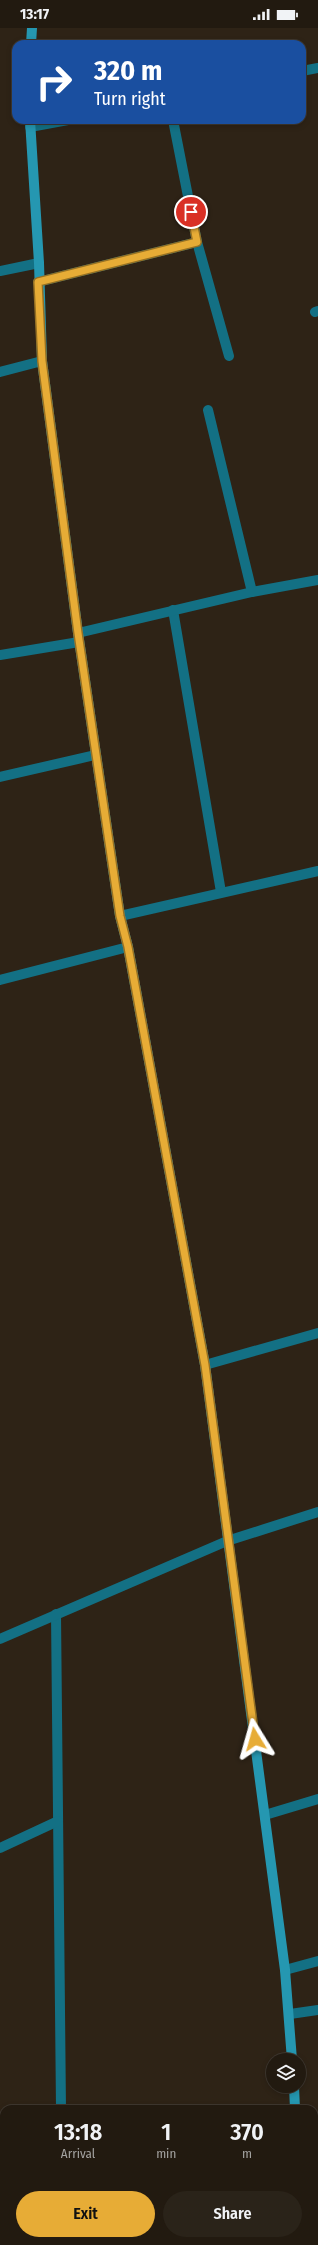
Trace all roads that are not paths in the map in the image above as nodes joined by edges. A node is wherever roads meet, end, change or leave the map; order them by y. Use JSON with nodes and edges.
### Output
{"nodes":[{"id":1,"x":32,"y":28,"type":"edge"},
{"id":2,"x":31,"y":40,"type":"edge"},
{"id":3,"x":318,"y":68,"type":"edge"},
{"id":4,"x":306,"y":70,"type":"edge"},
{"id":5,"x":30,"y":124,"type":"edge"},
{"id":6,"x":174,"y":124,"type":"edge"},
{"id":7,"x":197,"y":242,"type":"junction"},
{"id":8,"x":39,"y":263,"type":"junction"},
{"id":9,"x":0,"y":271,"type":"edge"},
{"id":10,"x":38,"y":282,"type":"junction"},
{"id":11,"x":229,"y":356,"type":"dead end"},
{"id":12,"x":42,"y":361,"type":"junction"},
{"id":13,"x":0,"y":372,"type":"edge"},
{"id":14,"x":208,"y":410,"type":"dead end"},
{"id":15,"x":318,"y":580,"type":"edge"},
{"id":16,"x":252,"y":592,"type":"junction"},
{"id":17,"x":173,"y":610,"type":"junction"},
{"id":18,"x":79,"y":638,"type":"junction"},
{"id":19,"x":0,"y":655,"type":"edge"},
{"id":20,"x":95,"y":755,"type":"junction"},
{"id":21,"x":0,"y":777,"type":"edge"},
{"id":22,"x":318,"y":871,"type":"edge"},
{"id":23,"x":221,"y":892,"type":"junction"},
{"id":24,"x":120,"y":916,"type":"junction"},
{"id":25,"x":128,"y":947,"type":"junction"},
{"id":26,"x":0,"y":980,"type":"edge"},
{"id":27,"x":318,"y":1333,"type":"edge"},
{"id":28,"x":205,"y":1365,"type":"junction"},
{"id":29,"x":318,"y":1512,"type":"edge"},
{"id":30,"x":227,"y":1541,"type":"junction"},
{"id":31,"x":56,"y":1614,"type":"junction"},
{"id":32,"x":0,"y":1639,"type":"edge"},
{"id":33,"x":318,"y":1799,"type":"edge"},
{"id":34,"x":265,"y":1815,"type":"junction"},
{"id":35,"x":58,"y":1821,"type":"junction"},
{"id":36,"x":0,"y":1848,"type":"edge"},
{"id":37,"x":318,"y":1961,"type":"edge"},
{"id":38,"x":285,"y":1970,"type":"junction"},
{"id":39,"x":318,"y":2010,"type":"edge"},
{"id":40,"x":290,"y":2014,"type":"junction"},
{"id":41,"x":292,"y":2053,"type":"edge"},
{"id":42,"x":294,"y":2093,"type":"edge"},
{"id":43,"x":61,"y":2105,"type":"edge"},
{"id":44,"x":295,"y":2105,"type":"edge"}],
"edges":[{"from":1,"to":2,"type":"main road"},
{"from":3,"to":4,"type":"street"},
{"from":5,"to":8,"type":"main road"},
{"from":6,"to":7,"type":"street"},
{"from":7,"to":10,"type":"street"},
{"from":7,"to":11,"type":"street"},
{"from":8,"to":9,"type":"street"},
{"from":8,"to":10,"type":"main road"},
{"from":10,"to":12,"type":"main road"},
{"from":12,"to":13,"type":"street"},
{"from":12,"to":18,"type":"main road"},
{"from":14,"to":16,"type":"street"},
{"from":15,"to":16,"type":"street"},
{"from":16,"to":17,"type":"street"},
{"from":17,"to":18,"type":"street"},
{"from":17,"to":23,"type":"street"},
{"from":18,"to":19,"type":"street"},
{"from":18,"to":20,"type":"main road"},
{"from":20,"to":21,"type":"street"},
{"from":20,"to":24,"type":"main road"},
{"from":22,"to":23,"type":"street"},
{"from":23,"to":24,"type":"street"},
{"from":24,"to":25,"type":"main road"},
{"from":25,"to":26,"type":"street"},
{"from":25,"to":28,"type":"main road"},
{"from":27,"to":28,"type":"street"},
{"from":28,"to":30,"type":"main road"},
{"from":29,"to":30,"type":"street"},
{"from":30,"to":31,"type":"street"},
{"from":30,"to":34,"type":"main road"},
{"from":31,"to":32,"type":"street"},
{"from":31,"to":35,"type":"street"},
{"from":33,"to":34,"type":"street"},
{"from":34,"to":38,"type":"main road"},
{"from":35,"to":36,"type":"street"},
{"from":35,"to":43,"type":"street"},
{"from":37,"to":38,"type":"street"},
{"from":38,"to":40,"type":"main road"},
{"from":39,"to":40,"type":"street"},
{"from":40,"to":41,"type":"main road"},
{"from":42,"to":44,"type":"main road"}]}
